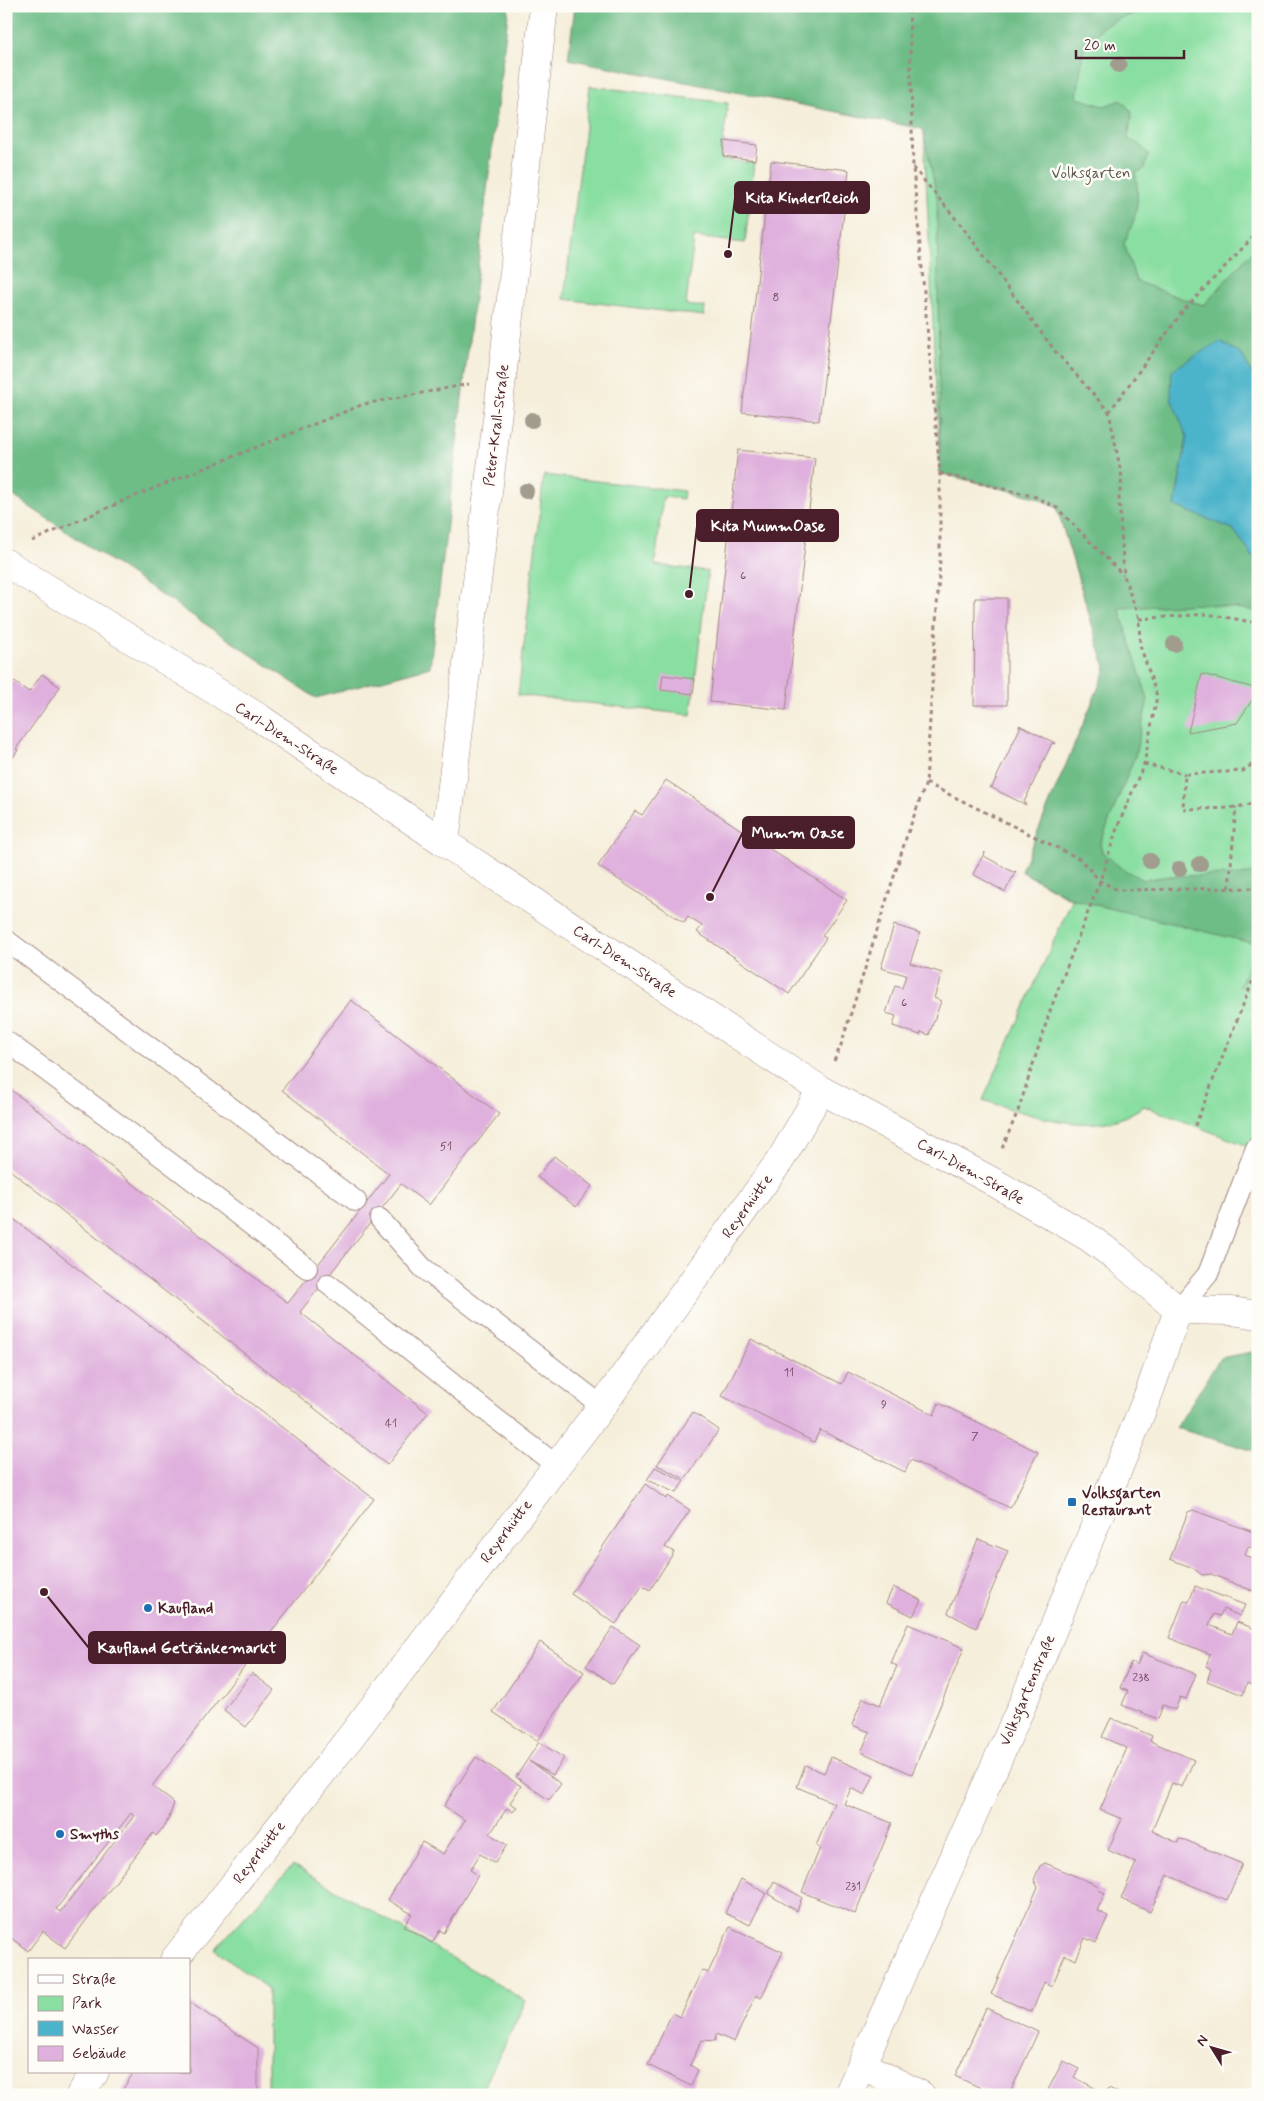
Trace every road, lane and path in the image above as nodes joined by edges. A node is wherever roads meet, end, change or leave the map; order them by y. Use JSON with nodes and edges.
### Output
{"nodes":[{"id":1,"x":544,"y":6,"type":"edge"},
{"id":2,"x":909,"y":6,"type":"edge"},
{"id":3,"x":913,"y":167,"type":"junction"},
{"id":4,"x":1258,"y":229,"type":"edge"},
{"id":5,"x":502,"y":378,"type":"junction"},
{"id":6,"x":1109,"y":412,"type":"junction"},
{"id":7,"x":940,"y":473,"type":"junction"},
{"id":8,"x":15,"y":554,"type":"edge"},
{"id":9,"x":1124,"y":576,"type":"junction"},
{"id":10,"x":1139,"y":620,"type":"junction"},
{"id":11,"x":1258,"y":623,"type":"edge"},
{"id":12,"x":1258,"y":760,"type":"edge"},
{"id":13,"x":1144,"y":764,"type":"junction"},
{"id":14,"x":1185,"y":774,"type":"junction"},
{"id":15,"x":926,"y":783,"type":"junction"},
{"id":16,"x":1258,"y":800,"type":"edge"},
{"id":17,"x":1236,"y":806,"type":"junction"},
{"id":18,"x":445,"y":843,"type":"junction"},
{"id":19,"x":1100,"y":881,"type":"junction"},
{"id":20,"x":1229,"y":888,"type":"junction"},
{"id":21,"x":1258,"y":888,"type":"edge"},
{"id":22,"x":6,"y":940,"type":"edge"},
{"id":23,"x":1258,"y":967,"type":"edge"},
{"id":24,"x":6,"y":1041,"type":"edge"},
{"id":25,"x":821,"y":1090,"type":"junction"},
{"id":26,"x":1195,"y":1126,"type":"dead end"},
{"id":27,"x":1256,"y":1148,"type":"dead end"},
{"id":28,"x":990,"y":1180,"type":"junction"},
{"id":29,"x":356,"y":1201,"type":"dead end"},
{"id":30,"x":380,"y":1218,"type":"dead end"},
{"id":31,"x":307,"y":1268,"type":"dead end"},
{"id":32,"x":328,"y":1284,"type":"dead end"},
{"id":33,"x":1178,"y":1310,"type":"junction"},
{"id":34,"x":1258,"y":1315,"type":"edge"},
{"id":35,"x":602,"y":1406,"type":"junction"},
{"id":36,"x":556,"y":1465,"type":"junction"},
{"id":37,"x":176,"y":1958,"type":"edge"},
{"id":38,"x":862,"y":2065,"type":"junction"},
{"id":39,"x":94,"y":2074,"type":"edge"},
{"id":40,"x":80,"y":2095,"type":"edge"},
{"id":41,"x":848,"y":2095,"type":"edge"},
{"id":42,"x":921,"y":2095,"type":"edge"}],
"edges":[{"from":1,"to":5,"type":"street","name":"Peter-Krall-Straße"},
{"from":2,"to":3,"type":"path"},
{"from":3,"to":6,"type":"path"},
{"from":3,"to":7,"type":"path"},
{"from":4,"to":6,"type":"path"},
{"from":5,"to":8,"type":"path"},
{"from":5,"to":18,"type":"street","name":"Peter-Krall-Straße"},
{"from":6,"to":9,"type":"path"},
{"from":7,"to":9,"type":"path"},
{"from":7,"to":15,"type":"path"},
{"from":8,"to":18,"type":"street","name":"Carl-Diem-Straße"},
{"from":9,"to":10,"type":"path"},
{"from":10,"to":11,"type":"path"},
{"from":10,"to":13,"type":"path"},
{"from":12,"to":14,"type":"path"},
{"from":13,"to":14,"type":"path"},
{"from":13,"to":19,"type":"path"},
{"from":14,"to":17,"type":"path"},
{"from":15,"to":19,"type":"path"},
{"from":15,"to":25,"type":"path"},
{"from":16,"to":17,"type":"path"},
{"from":17,"to":20,"type":"path"},
{"from":18,"to":25,"type":"street","name":"Carl-Diem-Straße"},
{"from":19,"to":20,"type":"path"},
{"from":19,"to":28,"type":"path"},
{"from":20,"to":21,"type":"path"},
{"from":22,"to":29,"type":"lane"},
{"from":23,"to":26,"type":"path"},
{"from":24,"to":31,"type":"lane"},
{"from":25,"to":28,"type":"street","name":"Carl-Diem-Straße"},
{"from":25,"to":35,"type":"street","name":"Reyerhütte"},
{"from":27,"to":33,"type":"lane"},
{"from":28,"to":33,"type":"street","name":"Carl-Diem-Straße"},
{"from":30,"to":35,"type":"lane"},
{"from":32,"to":36,"type":"lane"},
{"from":33,"to":34,"type":"street"},
{"from":33,"to":38,"type":"street","name":"Volksgartenstraße"},
{"from":35,"to":36,"type":"street","name":"Reyerhütte"},
{"from":36,"to":37,"type":"street","name":"Reyerhütte"},
{"from":38,"to":41,"type":"street","name":"Volksgartenstraße"},
{"from":38,"to":42,"type":"street"},
{"from":39,"to":40,"type":"street"}]}
